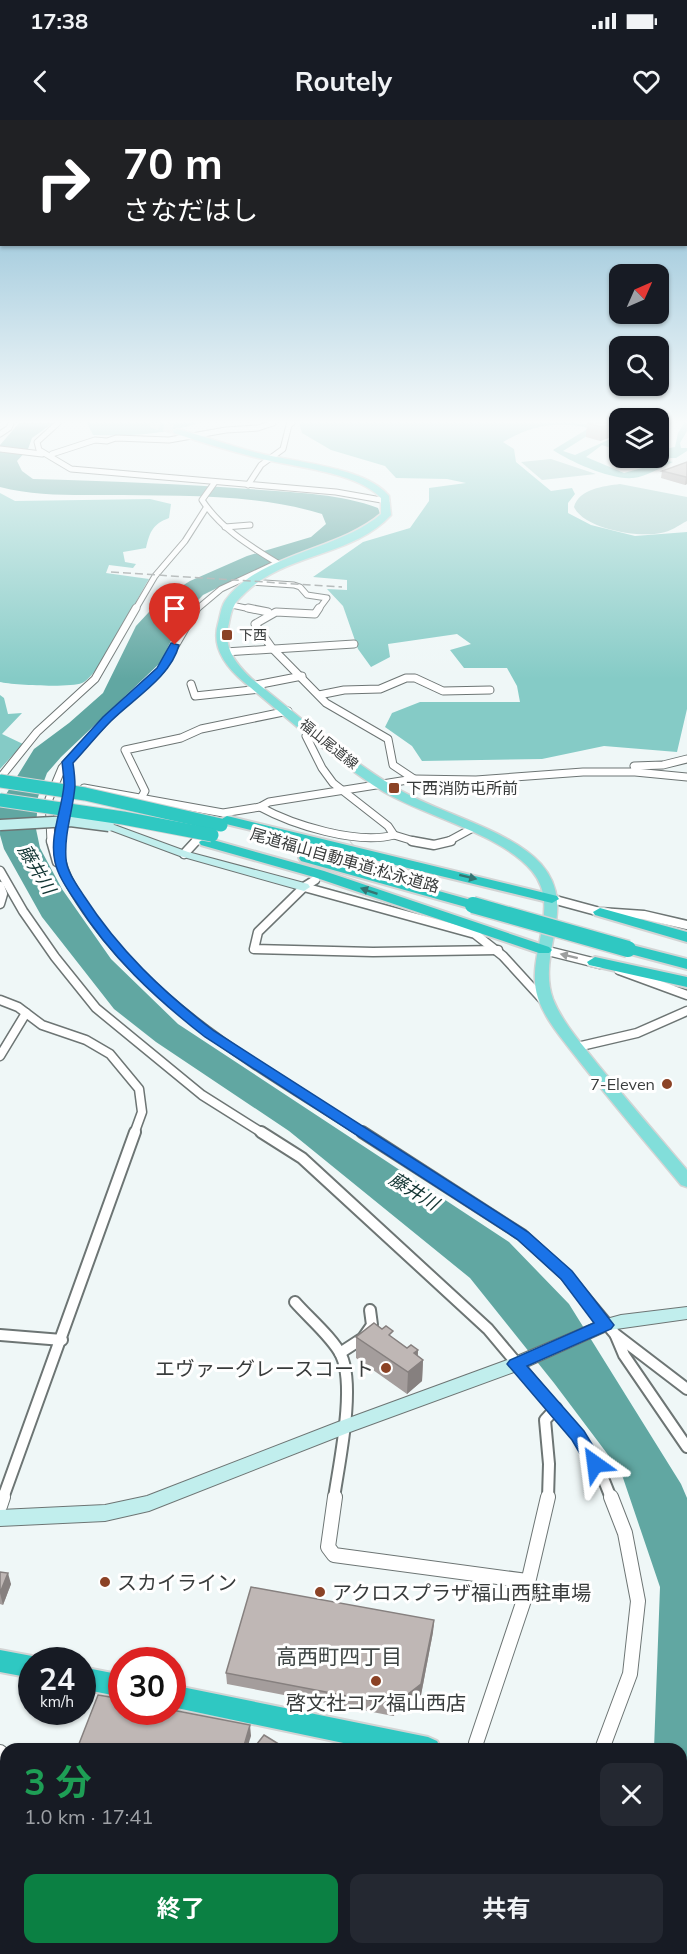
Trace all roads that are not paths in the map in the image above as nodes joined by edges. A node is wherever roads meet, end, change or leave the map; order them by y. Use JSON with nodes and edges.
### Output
{"nodes":[{"id":1,"x":206,"y":508,"type":"joint"},
{"id":2,"x":388,"y":509,"type":"edge"},
{"id":3,"x":250,"y":525,"type":"dead end"},
{"id":4,"x":225,"y":527,"type":"junction"},
{"id":5,"x":278,"y":563,"type":"junction"},
{"id":6,"x":250,"y":582,"type":"junction"},
{"id":7,"x":227,"y":604,"type":"junction"},
{"id":8,"x":268,"y":612,"type":"junction"},
{"id":9,"x":354,"y":644,"type":"dead end"},
{"id":10,"x":272,"y":648,"type":"junction"},
{"id":11,"x":225,"y":652,"type":"junction"},
{"id":12,"x":302,"y":676,"type":"junction"},
{"id":13,"x":191,"y":684,"type":"dead end"},
{"id":14,"x":259,"y":687,"type":"junction"},
{"id":15,"x":490,"y":690,"type":"dead end"},
{"id":16,"x":319,"y":695,"type":"junction"},
{"id":17,"x":288,"y":711,"type":"junction"},
{"id":18,"x":315,"y":733,"type":"junction"},
{"id":19,"x":687,"y":759,"type":"edge"},
{"id":20,"x":68,"y":762,"type":"junction"},
{"id":21,"x":635,"y":772,"type":"junction"},
{"id":22,"x":687,"y":777,"type":"edge"},
{"id":23,"x":414,"y":779,"type":"junction"},
{"id":24,"x":0,"y":780,"type":"edge"},
{"id":25,"x":380,"y":784,"type":"junction"},
{"id":26,"x":69,"y":785,"type":"junction"},
{"id":27,"x":339,"y":790,"type":"junction"},
{"id":28,"x":141,"y":798,"type":"junction"},
{"id":29,"x":7,"y":801,"type":"edge"},
{"id":30,"x":260,"y":807,"type":"junction"},
{"id":31,"x":0,"y":825,"type":"edge"},
{"id":32,"x":218,"y":827,"type":"junction"},
{"id":33,"x":471,"y":829,"type":"junction"},
{"id":34,"x":394,"y":835,"type":"junction"},
{"id":35,"x":184,"y":854,"type":"junction"},
{"id":36,"x":60,"y":861,"type":"junction"},
{"id":37,"x":0,"y":870,"type":"edge"},
{"id":38,"x":309,"y":884,"type":"junction"},
{"id":39,"x":0,"y":886,"type":"edge"},
{"id":40,"x":552,"y":899,"type":"junction"},
{"id":41,"x":0,"y":904,"type":"edge"},
{"id":42,"x":600,"y":912,"type":"junction"},
{"id":43,"x":687,"y":925,"type":"edge"},
{"id":44,"x":687,"y":938,"type":"edge"},
{"id":45,"x":631,"y":945,"type":"junction"},
{"id":46,"x":498,"y":950,"type":"junction"},
{"id":47,"x":544,"y":950,"type":"junction"},
{"id":48,"x":687,"y":955,"type":"edge"},
{"id":49,"x":595,"y":962,"type":"junction"},
{"id":50,"x":687,"y":964,"type":"edge"},
{"id":51,"x":687,"y":982,"type":"edge"},
{"id":52,"x":687,"y":995,"type":"edge"},
{"id":53,"x":0,"y":1000,"type":"edge"},
{"id":54,"x":548,"y":1004,"type":"junction"},
{"id":55,"x":687,"y":1011,"type":"edge"},
{"id":56,"x":26,"y":1013,"type":"junction"},
{"id":57,"x":577,"y":1047,"type":"junction"},
{"id":58,"x":0,"y":1056,"type":"edge"},
{"id":59,"x":687,"y":1181,"type":"edge"},
{"id":60,"x":295,"y":1302,"type":"dead end"},
{"id":61,"x":370,"y":1310,"type":"dead end"},
{"id":62,"x":687,"y":1313,"type":"edge"},
{"id":63,"x":607,"y":1329,"type":"junction"},
{"id":64,"x":0,"y":1335,"type":"edge"},
{"id":65,"x":62,"y":1340,"type":"junction"},
{"id":66,"x":340,"y":1353,"type":"junction"},
{"id":67,"x":520,"y":1362,"type":"junction"},
{"id":68,"x":687,"y":1389,"type":"edge"},
{"id":69,"x":555,"y":1408,"type":"junction"},
{"id":70,"x":344,"y":1427,"type":"junction"},
{"id":71,"x":687,"y":1448,"type":"edge"},
{"id":72,"x":0,"y":1506,"type":"edge"},
{"id":73,"x":0,"y":1518,"type":"edge"},
{"id":74,"x":527,"y":1581,"type":"junction"},
{"id":75,"x":0,"y":1660,"type":"edge"},
{"id":76,"x":18,"y":1664,"type":"edge"},
{"id":77,"x":186,"y":1699,"type":"edge"},
{"id":78,"x":399,"y":1743,"type":"edge"},
{"id":79,"x":476,"y":1743,"type":"dead end"},
{"id":80,"x":604,"y":1743,"type":"edge"}],
"edges":[{"from":1,"to":4,"type":"street"},
{"from":1,"to":24,"type":"street"},
{"from":2,"to":5,"type":"main road"},
{"from":3,"to":4,"type":"street"},
{"from":4,"to":5,"type":"street"},
{"from":5,"to":6,"type":"main road"},
{"from":5,"to":20,"type":"street"},
{"from":6,"to":7,"type":"main road"},
{"from":6,"to":8,"type":"street"},
{"from":7,"to":8,"type":"street"},
{"from":7,"to":11,"type":"main road"},
{"from":8,"to":10,"type":"street"},
{"from":9,"to":10,"type":"street"},
{"from":10,"to":11,"type":"street"},
{"from":10,"to":12,"type":"street"},
{"from":11,"to":14,"type":"main road","name":"福山尾道線"},
{"from":12,"to":14,"type":"street"},
{"from":12,"to":16,"type":"street"},
{"from":13,"to":14,"type":"street"},
{"from":14,"to":17,"type":"main road","name":"福山尾道線"},
{"from":15,"to":16,"type":"street"},
{"from":16,"to":23,"type":"street"},
{"from":17,"to":18,"type":"main road","name":"福山尾道線"},
{"from":17,"to":28,"type":"street"},
{"from":18,"to":25,"type":"main road","name":"福山尾道線"},
{"from":18,"to":27,"type":"street"},
{"from":19,"to":21,"type":"street"},
{"from":20,"to":26,"type":"street"},
{"from":20,"to":36,"type":"street"},
{"from":21,"to":22,"type":"street"},
{"from":21,"to":23,"type":"street"},
{"from":23,"to":25,"type":"street"},
{"from":24,"to":32,"type":"highway","bridge":true},
{"from":25,"to":27,"type":"street"},
{"from":25,"to":33,"type":"main road","name":"福山尾道線"},
{"from":26,"to":28,"type":"street"},
{"from":26,"to":36,"type":"street"},
{"from":27,"to":30,"type":"street"},
{"from":27,"to":34,"type":"street"},
{"from":28,"to":32,"type":"street"},
{"from":29,"to":32,"type":"highway","bridge":true},
{"from":30,"to":32,"type":"street"},
{"from":30,"to":34,"type":"street"},
{"from":31,"to":35,"type":"street","bridge":true},
{"from":32,"to":35,"type":"street"},
{"from":32,"to":40,"type":"highway","one_way":true},
{"from":32,"to":45,"type":"highway","name":"尾道福山自動車道;松永道路","bridge":true},
{"from":47,"to":32,"type":"highway","one_way":true},
{"from":33,"to":34,"type":"street"},
{"from":33,"to":40,"type":"main road","name":"福山尾道線"},
{"from":35,"to":38,"type":"street"},
{"from":36,"to":63,"type":"street"},
{"from":37,"to":67,"type":"street"},
{"from":38,"to":46,"type":"street"},
{"from":38,"to":46,"type":"street"},
{"from":39,"to":41,"type":"street"},
{"from":40,"to":42,"type":"street"},
{"from":40,"to":47,"type":"main road"},
{"from":42,"to":43,"type":"street"},
{"from":42,"to":44,"type":"highway"},
{"from":45,"to":48,"type":"highway","name":"尾道福山自動車道;松永道路"},
{"from":45,"to":50,"type":"highway","name":"尾道福山自動車道;松永道路"},
{"from":46,"to":54,"type":"street"},
{"from":49,"to":47,"type":"street","one_way":true},
{"from":47,"to":54,"type":"main road"},
{"from":49,"to":51,"type":"highway"},
{"from":49,"to":52,"type":"street"},
{"from":53,"to":56,"type":"street"},
{"from":54,"to":57,"type":"main road"},
{"from":55,"to":57,"type":"street"},
{"from":56,"to":58,"type":"street"},
{"from":56,"to":65,"type":"street"},
{"from":57,"to":59,"type":"main road"},
{"from":60,"to":66,"type":"street"},
{"from":61,"to":66,"type":"street"},
{"from":62,"to":63,"type":"street"},
{"from":63,"to":67,"type":"street"},
{"from":63,"to":68,"type":"street"},
{"from":63,"to":71,"type":"street"},
{"from":64,"to":65,"type":"street"},
{"from":65,"to":72,"type":"street"},
{"from":66,"to":70,"type":"street"},
{"from":67,"to":69,"type":"street"},
{"from":67,"to":70,"type":"street"},
{"from":69,"to":74,"type":"street"},
{"from":69,"to":80,"type":"street"},
{"from":70,"to":73,"type":"street"},
{"from":70,"to":74,"type":"street"},
{"from":74,"to":79,"type":"street"},
{"from":75,"to":76,"type":"highway"},
{"from":77,"to":78,"type":"highway"}]}
